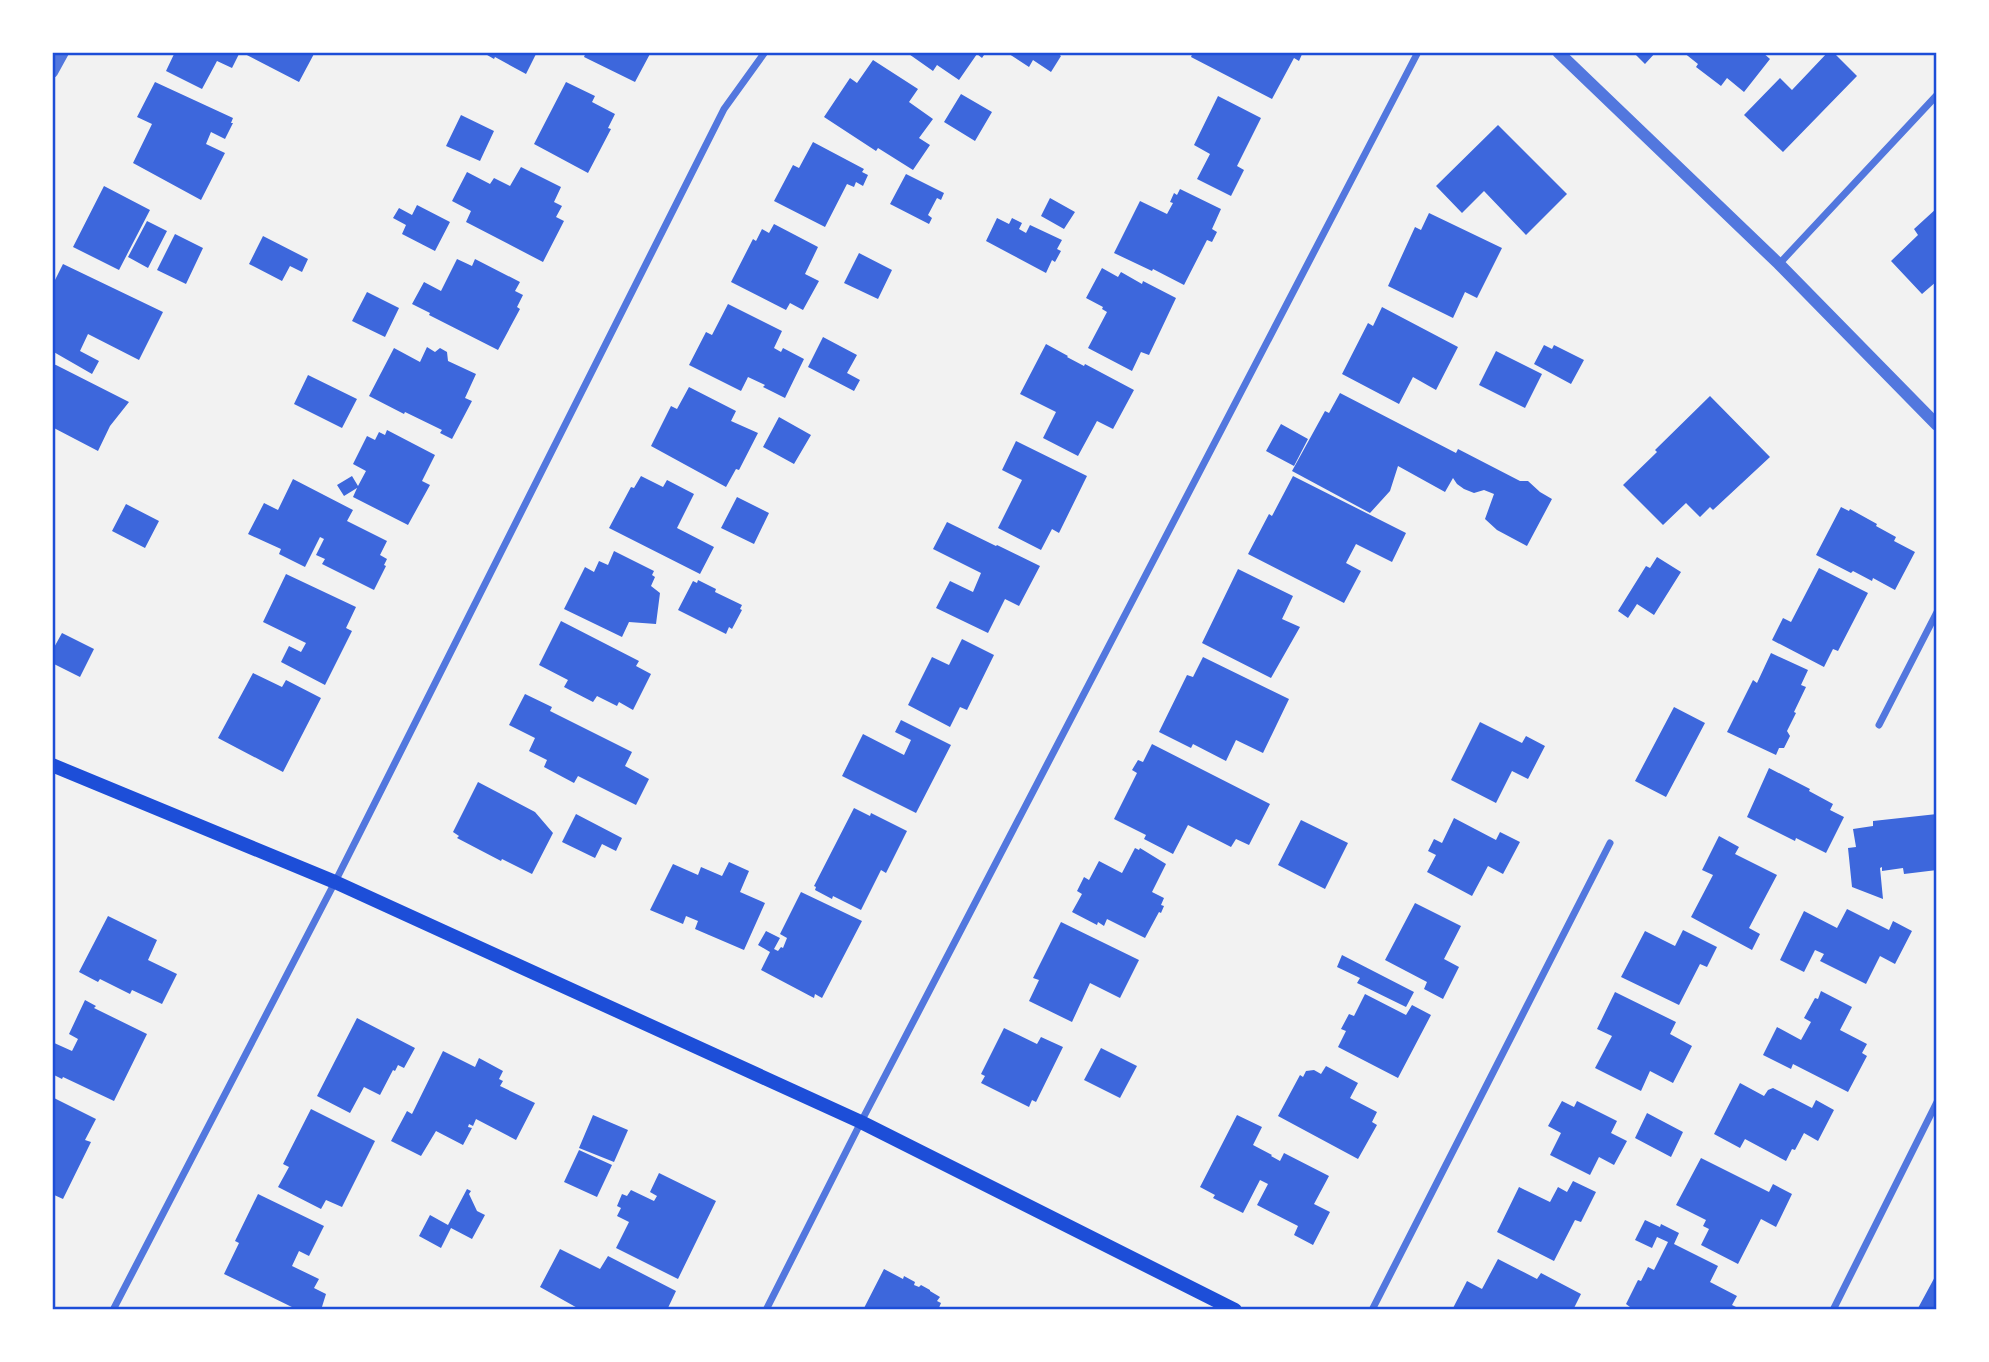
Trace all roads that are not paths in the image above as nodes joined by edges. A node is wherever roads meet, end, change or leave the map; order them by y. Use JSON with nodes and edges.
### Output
{"nodes":[{"id":1,"x":63,"y":52,"type":"edge"},
{"id":2,"x":765,"y":52,"type":"edge"},
{"id":3,"x":1418,"y":52,"type":"edge"},
{"id":4,"x":1558,"y":52,"type":"edge"},
{"id":5,"x":52,"y":72,"type":"edge"},
{"id":6,"x":1937,"y":95,"type":"edge"},
{"id":7,"x":1779,"y":264,"type":"junction"},
{"id":8,"x":1937,"y":425,"type":"edge"},
{"id":9,"x":1937,"y":612,"type":"edge"},
{"id":10,"x":1879,"y":725,"type":"dead end"},
{"id":11,"x":52,"y":765,"type":"edge"},
{"id":12,"x":1610,"y":843,"type":"dead end"},
{"id":13,"x":335,"y":882,"type":"junction"},
{"id":14,"x":1937,"y":1102,"type":"edge"},
{"id":15,"x":861,"y":1122,"type":"junction"},
{"id":16,"x":113,"y":1310,"type":"edge"},
{"id":17,"x":766,"y":1310,"type":"edge"},
{"id":18,"x":1235,"y":1310,"type":"edge"},
{"id":19,"x":1372,"y":1310,"type":"edge"},
{"id":20,"x":1833,"y":1310,"type":"edge"}],
"edges":[{"from":1,"to":5,"type":"street"},
{"from":2,"to":13,"type":"street"},
{"from":3,"to":15,"type":"street"},
{"from":4,"to":7,"type":"street"},
{"from":6,"to":7,"type":"street"},
{"from":7,"to":8,"type":"street"},
{"from":9,"to":10,"type":"street"},
{"from":11,"to":13,"type":"main road"},
{"from":12,"to":19,"type":"street"},
{"from":13,"to":15,"type":"main road"},
{"from":13,"to":16,"type":"street"},
{"from":14,"to":20,"type":"street"},
{"from":15,"to":17,"type":"street"},
{"from":15,"to":18,"type":"main road"}]}
